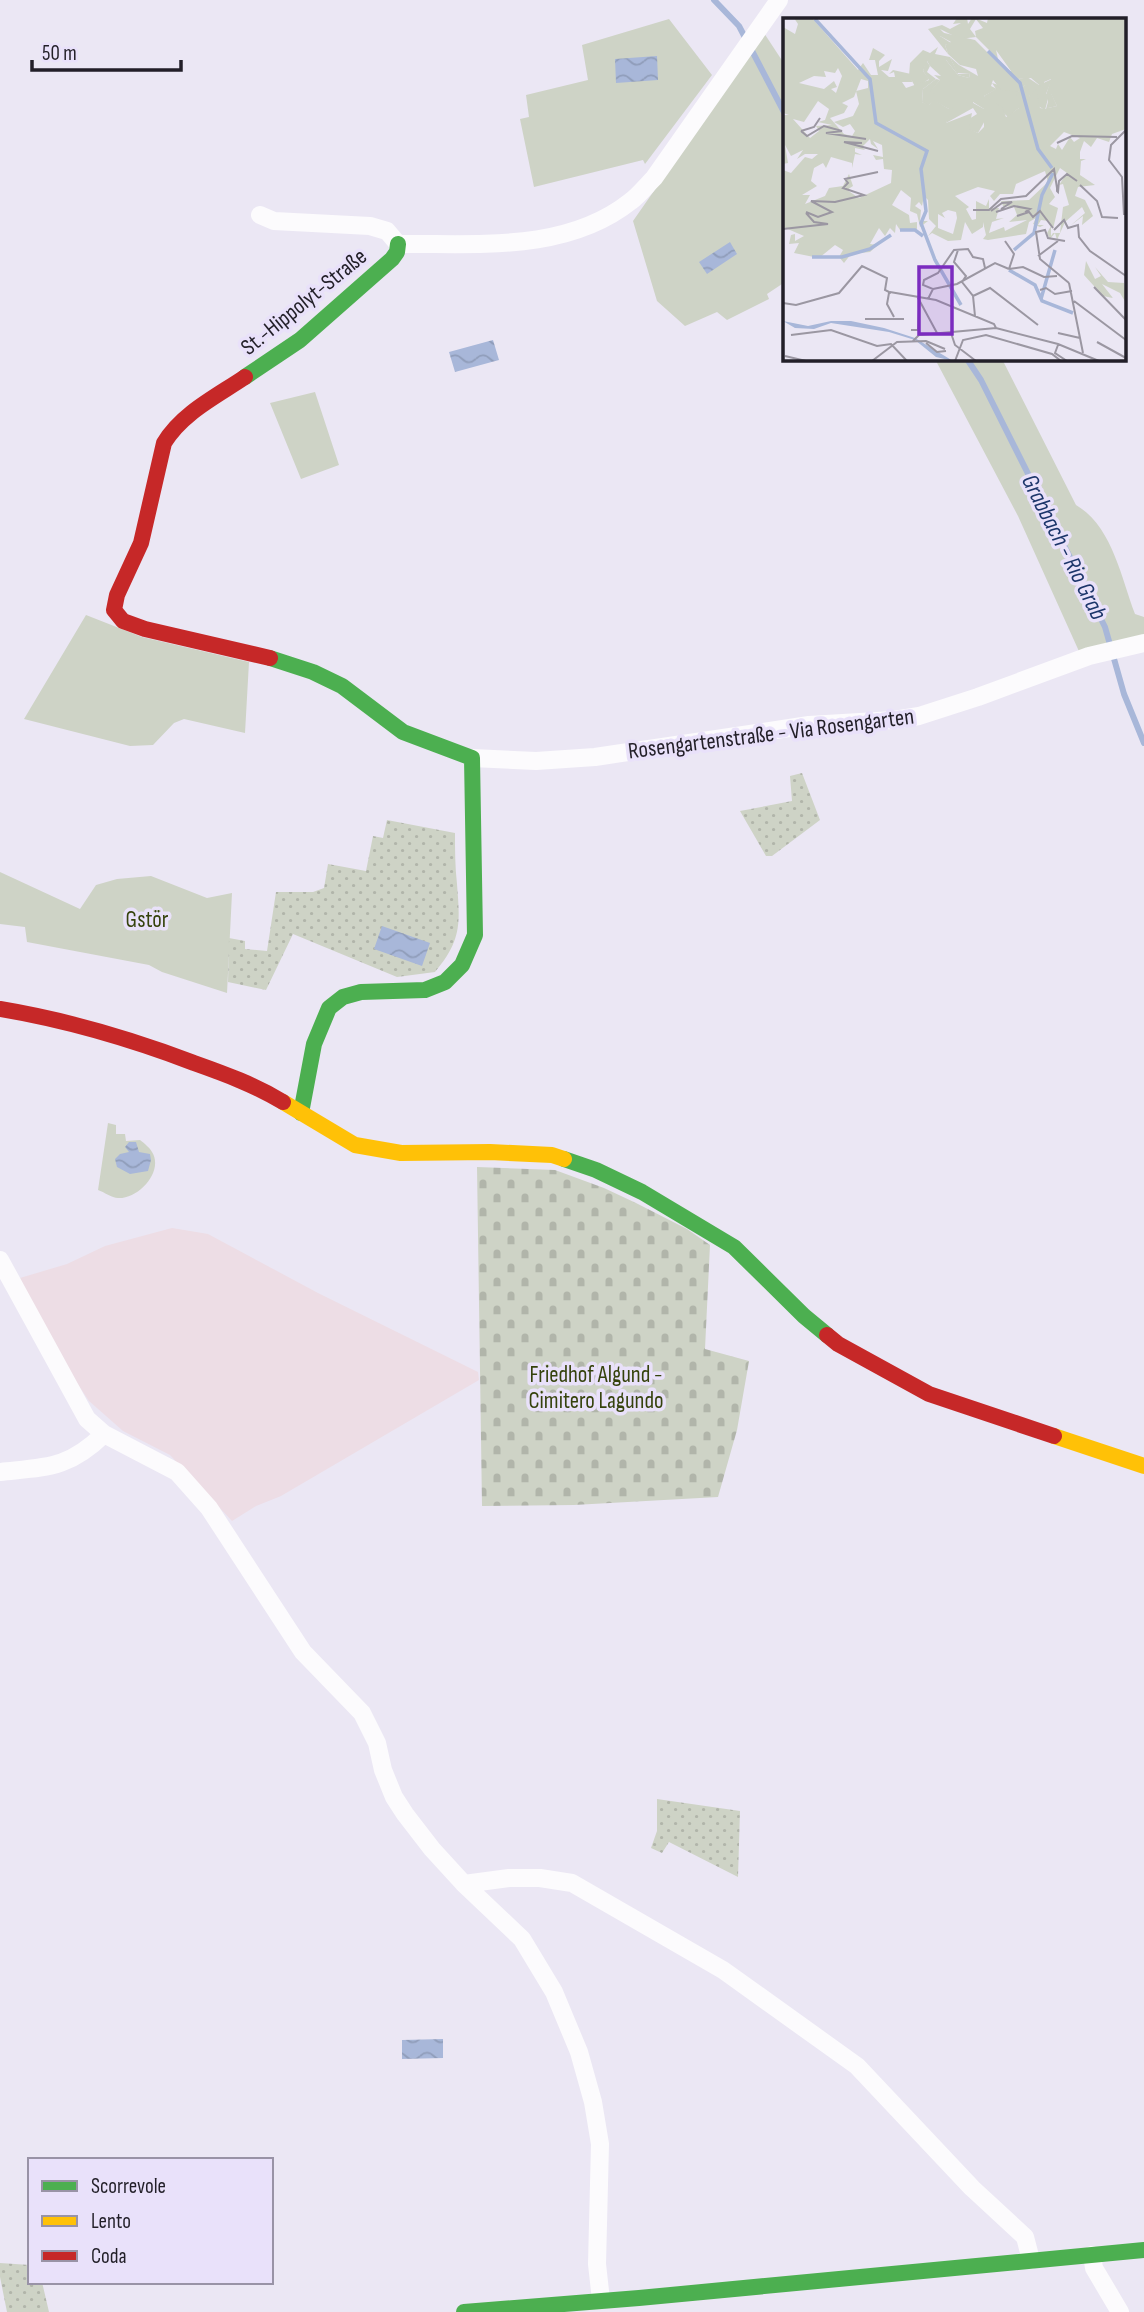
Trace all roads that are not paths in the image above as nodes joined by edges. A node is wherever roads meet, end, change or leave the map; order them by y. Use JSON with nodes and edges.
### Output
{"nodes":[{"id":1,"x":779,"y":0,"type":"edge"},
{"id":2,"x":260,"y":215,"type":"dead end"},
{"id":3,"x":398,"y":244,"type":"junction"},
{"id":4,"x":1139,"y":644,"type":"edge"},
{"id":5,"x":472,"y":758,"type":"junction"},
{"id":6,"x":0,"y":1009,"type":"edge"},
{"id":7,"x":301,"y":1113,"type":"junction"},
{"id":8,"x":0,"y":1260,"type":"edge"},
{"id":9,"x":104,"y":1434,"type":"junction"},
{"id":10,"x":1144,"y":1466,"type":"edge"},
{"id":11,"x":0,"y":1472,"type":"edge"},
{"id":12,"x":464,"y":1884,"type":"junction"},
{"id":13,"x":1144,"y":2250,"type":"edge"},
{"id":14,"x":1092,"y":2255,"type":"junction"},
{"id":15,"x":1031,"y":2260,"type":"junction"},
{"id":16,"x":601,"y":2300,"type":"junction"},
{"id":17,"x":464,"y":2312,"type":"edge"},
{"id":18,"x":1120,"y":2312,"type":"edge"}],
"edges":[{"from":1,"to":3,"type":"street"},
{"from":2,"to":3,"type":"street"},
{"from":3,"to":5,"type":"main road","name":"St.-Hippolyt-Straße"},
{"from":4,"to":5,"type":"street","name":"Rosengartenstraße - Via Rosengarten"},
{"from":5,"to":7,"type":"main road"},
{"from":6,"to":7,"type":"main road"},
{"from":7,"to":10,"type":"main road"},
{"from":8,"to":9,"type":"street"},
{"from":9,"to":11,"type":"street"},
{"from":9,"to":12,"type":"street"},
{"from":12,"to":15,"type":"street"},
{"from":12,"to":16,"type":"street"},
{"from":13,"to":14,"type":"main road"},
{"from":14,"to":15,"type":"main road"},
{"from":14,"to":18,"type":"street"},
{"from":15,"to":16,"type":"main road"},
{"from":16,"to":17,"type":"main road"}]}
